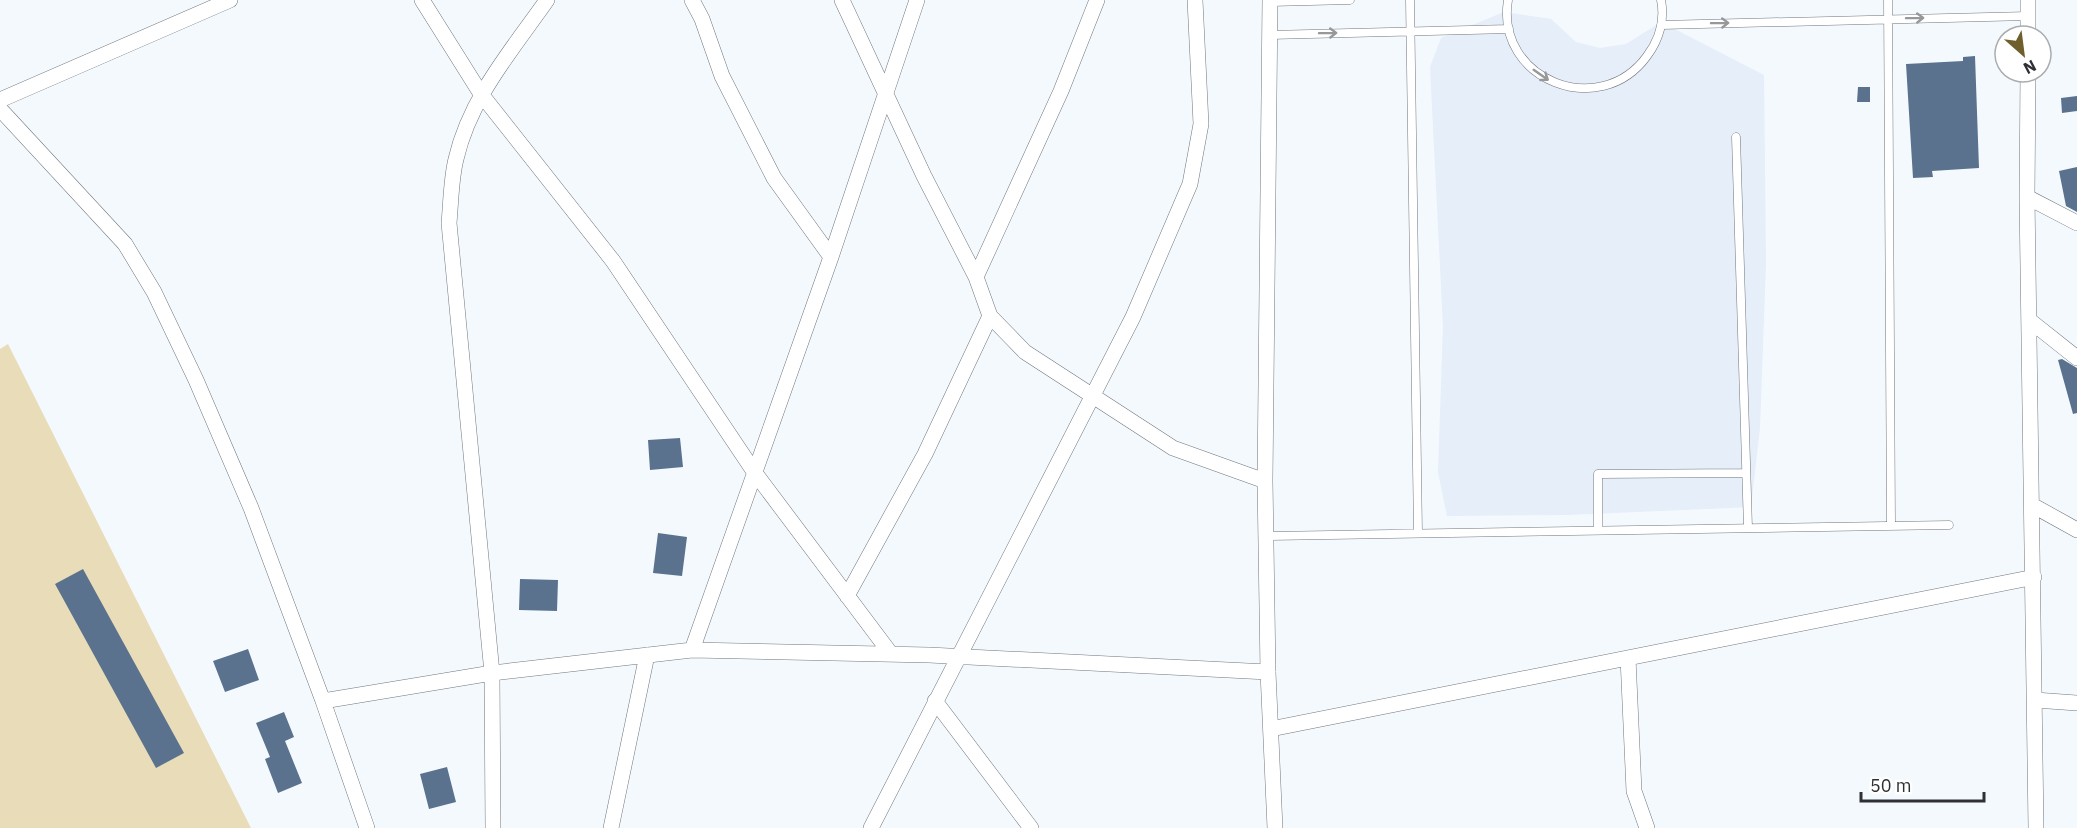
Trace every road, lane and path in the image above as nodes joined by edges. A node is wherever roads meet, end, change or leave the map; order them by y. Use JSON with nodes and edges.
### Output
{"nodes":[{"id":1,"x":230,"y":0,"type":"edge"},
{"id":2,"x":422,"y":0,"type":"edge"},
{"id":3,"x":548,"y":0,"type":"edge"},
{"id":4,"x":692,"y":0,"type":"edge"},
{"id":5,"x":842,"y":0,"type":"edge"},
{"id":6,"x":917,"y":0,"type":"edge"},
{"id":7,"x":1097,"y":0,"type":"edge"},
{"id":8,"x":1195,"y":0,"type":"edge"},
{"id":9,"x":1350,"y":0,"type":"edge"},
{"id":10,"x":1410,"y":0,"type":"edge"},
{"id":11,"x":1508,"y":0,"type":"edge"},
{"id":12,"x":1661,"y":0,"type":"edge"},
{"id":13,"x":1888,"y":0,"type":"edge"},
{"id":14,"x":1270,"y":1,"type":"edge"},
{"id":15,"x":2028,"y":8,"type":"edge"},
{"id":16,"x":1888,"y":19,"type":"junction"},
{"id":17,"x":2028,"y":24,"type":"edge"},
{"id":18,"x":1661,"y":25,"type":"junction"},
{"id":19,"x":1509,"y":29,"type":"junction"},
{"id":20,"x":1411,"y":31,"type":"junction"},
{"id":21,"x":1270,"y":34,"type":"junction"},
{"id":22,"x":2028,"y":84,"type":"edge"},
{"id":23,"x":886,"y":93,"type":"junction"},
{"id":24,"x":481,"y":94,"type":"junction"},
{"id":25,"x":0,"y":100,"type":"edge"},
{"id":26,"x":0,"y":109,"type":"edge"},
{"id":27,"x":1736,"y":137,"type":"dead end"},
{"id":28,"x":2027,"y":197,"type":"junction"},
{"id":29,"x":2077,"y":223,"type":"edge"},
{"id":30,"x":831,"y":257,"type":"junction"},
{"id":31,"x":976,"y":277,"type":"junction"},
{"id":32,"x":990,"y":316,"type":"junction"},
{"id":33,"x":2029,"y":320,"type":"junction"},
{"id":34,"x":2077,"y":358,"type":"edge"},
{"id":35,"x":1093,"y":396,"type":"junction"},
{"id":36,"x":754,"y":473,"type":"junction"},
{"id":37,"x":1746,"y":473,"type":"junction"},
{"id":38,"x":1265,"y":481,"type":"junction"},
{"id":39,"x":2032,"y":505,"type":"junction"},
{"id":40,"x":1891,"y":525,"type":"junction"},
{"id":41,"x":1949,"y":525,"type":"dead end"},
{"id":42,"x":1748,"y":528,"type":"junction"},
{"id":43,"x":1598,"y":530,"type":"junction"},
{"id":44,"x":2077,"y":530,"type":"edge"},
{"id":45,"x":1418,"y":533,"type":"junction"},
{"id":46,"x":1266,"y":536,"type":"junction"},
{"id":47,"x":2034,"y":577,"type":"junction"},
{"id":48,"x":847,"y":596,"type":"junction"},
{"id":49,"x":692,"y":650,"type":"junction"},
{"id":50,"x":891,"y":654,"type":"junction"},
{"id":51,"x":647,"y":655,"type":"junction"},
{"id":52,"x":958,"y":657,"type":"junction"},
{"id":53,"x":1628,"y":658,"type":"junction"},
{"id":54,"x":1268,"y":672,"type":"junction"},
{"id":55,"x":492,"y":674,"type":"junction"},
{"id":56,"x":2035,"y":700,"type":"junction"},
{"id":57,"x":323,"y":701,"type":"junction"},
{"id":58,"x":935,"y":701,"type":"junction"},
{"id":59,"x":2077,"y":703,"type":"edge"},
{"id":60,"x":1271,"y":729,"type":"junction"},
{"id":61,"x":367,"y":828,"type":"edge"},
{"id":62,"x":493,"y":828,"type":"edge"},
{"id":63,"x":611,"y":828,"type":"edge"},
{"id":64,"x":871,"y":828,"type":"edge"},
{"id":65,"x":1031,"y":828,"type":"edge"},
{"id":66,"x":1275,"y":828,"type":"edge"},
{"id":67,"x":1647,"y":828,"type":"edge"},
{"id":68,"x":2036,"y":828,"type":"edge"}],
"edges":[{"from":1,"to":25,"type":"street"},
{"from":2,"to":24,"type":"street"},
{"from":3,"to":24,"type":"street"},
{"from":4,"to":30,"type":"street"},
{"from":5,"to":23,"type":"street"},
{"from":6,"to":23,"type":"street"},
{"from":7,"to":31,"type":"street"},
{"from":8,"to":35,"type":"street"},
{"from":9,"to":14,"type":"lane"},
{"from":10,"to":20,"type":"lane"},
{"from":11,"to":19,"type":"lane"},
{"from":12,"to":18,"type":"lane"},
{"from":13,"to":16,"type":"lane"},
{"from":14,"to":21,"type":"street"},
{"from":16,"to":15,"type":"lane","one_way":true},
{"from":15,"to":17,"type":"street"},
{"from":18,"to":16,"type":"lane","one_way":true},
{"from":16,"to":40,"type":"lane"},
{"from":19,"to":18,"type":"lane","one_way":true},
{"from":19,"to":20,"type":"lane"},
{"from":21,"to":20,"type":"lane","one_way":true},
{"from":20,"to":45,"type":"lane"},
{"from":21,"to":38,"type":"street"},
{"from":22,"to":28,"type":"street"},
{"from":23,"to":30,"type":"street"},
{"from":23,"to":31,"type":"street"},
{"from":24,"to":36,"type":"street"},
{"from":24,"to":55,"type":"street"},
{"from":26,"to":57,"type":"street"},
{"from":27,"to":37,"type":"lane"},
{"from":28,"to":29,"type":"street"},
{"from":28,"to":33,"type":"street"},
{"from":30,"to":36,"type":"street"},
{"from":31,"to":32,"type":"street"},
{"from":32,"to":35,"type":"street"},
{"from":32,"to":48,"type":"street"},
{"from":33,"to":34,"type":"street"},
{"from":33,"to":39,"type":"street"},
{"from":35,"to":38,"type":"street"},
{"from":35,"to":52,"type":"street"},
{"from":36,"to":48,"type":"street"},
{"from":36,"to":49,"type":"street"},
{"from":37,"to":42,"type":"lane"},
{"from":37,"to":43,"type":"lane"},
{"from":38,"to":46,"type":"street"},
{"from":39,"to":44,"type":"street"},
{"from":39,"to":47,"type":"street"},
{"from":40,"to":41,"type":"lane"},
{"from":40,"to":42,"type":"lane"},
{"from":42,"to":43,"type":"lane"},
{"from":43,"to":45,"type":"lane"},
{"from":45,"to":46,"type":"lane"},
{"from":46,"to":54,"type":"street"},
{"from":47,"to":53,"type":"street"},
{"from":47,"to":56,"type":"street"},
{"from":48,"to":50,"type":"street"},
{"from":49,"to":50,"type":"street"},
{"from":49,"to":51,"type":"street"},
{"from":50,"to":52,"type":"street"},
{"from":51,"to":55,"type":"street"},
{"from":51,"to":63,"type":"street"},
{"from":52,"to":54,"type":"street"},
{"from":52,"to":58,"type":"street"},
{"from":53,"to":60,"type":"street"},
{"from":53,"to":67,"type":"street"},
{"from":54,"to":60,"type":"street"},
{"from":55,"to":57,"type":"street"},
{"from":55,"to":62,"type":"street"},
{"from":56,"to":59,"type":"street"},
{"from":56,"to":68,"type":"street"},
{"from":57,"to":61,"type":"street"},
{"from":58,"to":64,"type":"street"},
{"from":58,"to":65,"type":"street"},
{"from":60,"to":66,"type":"street"}]}
